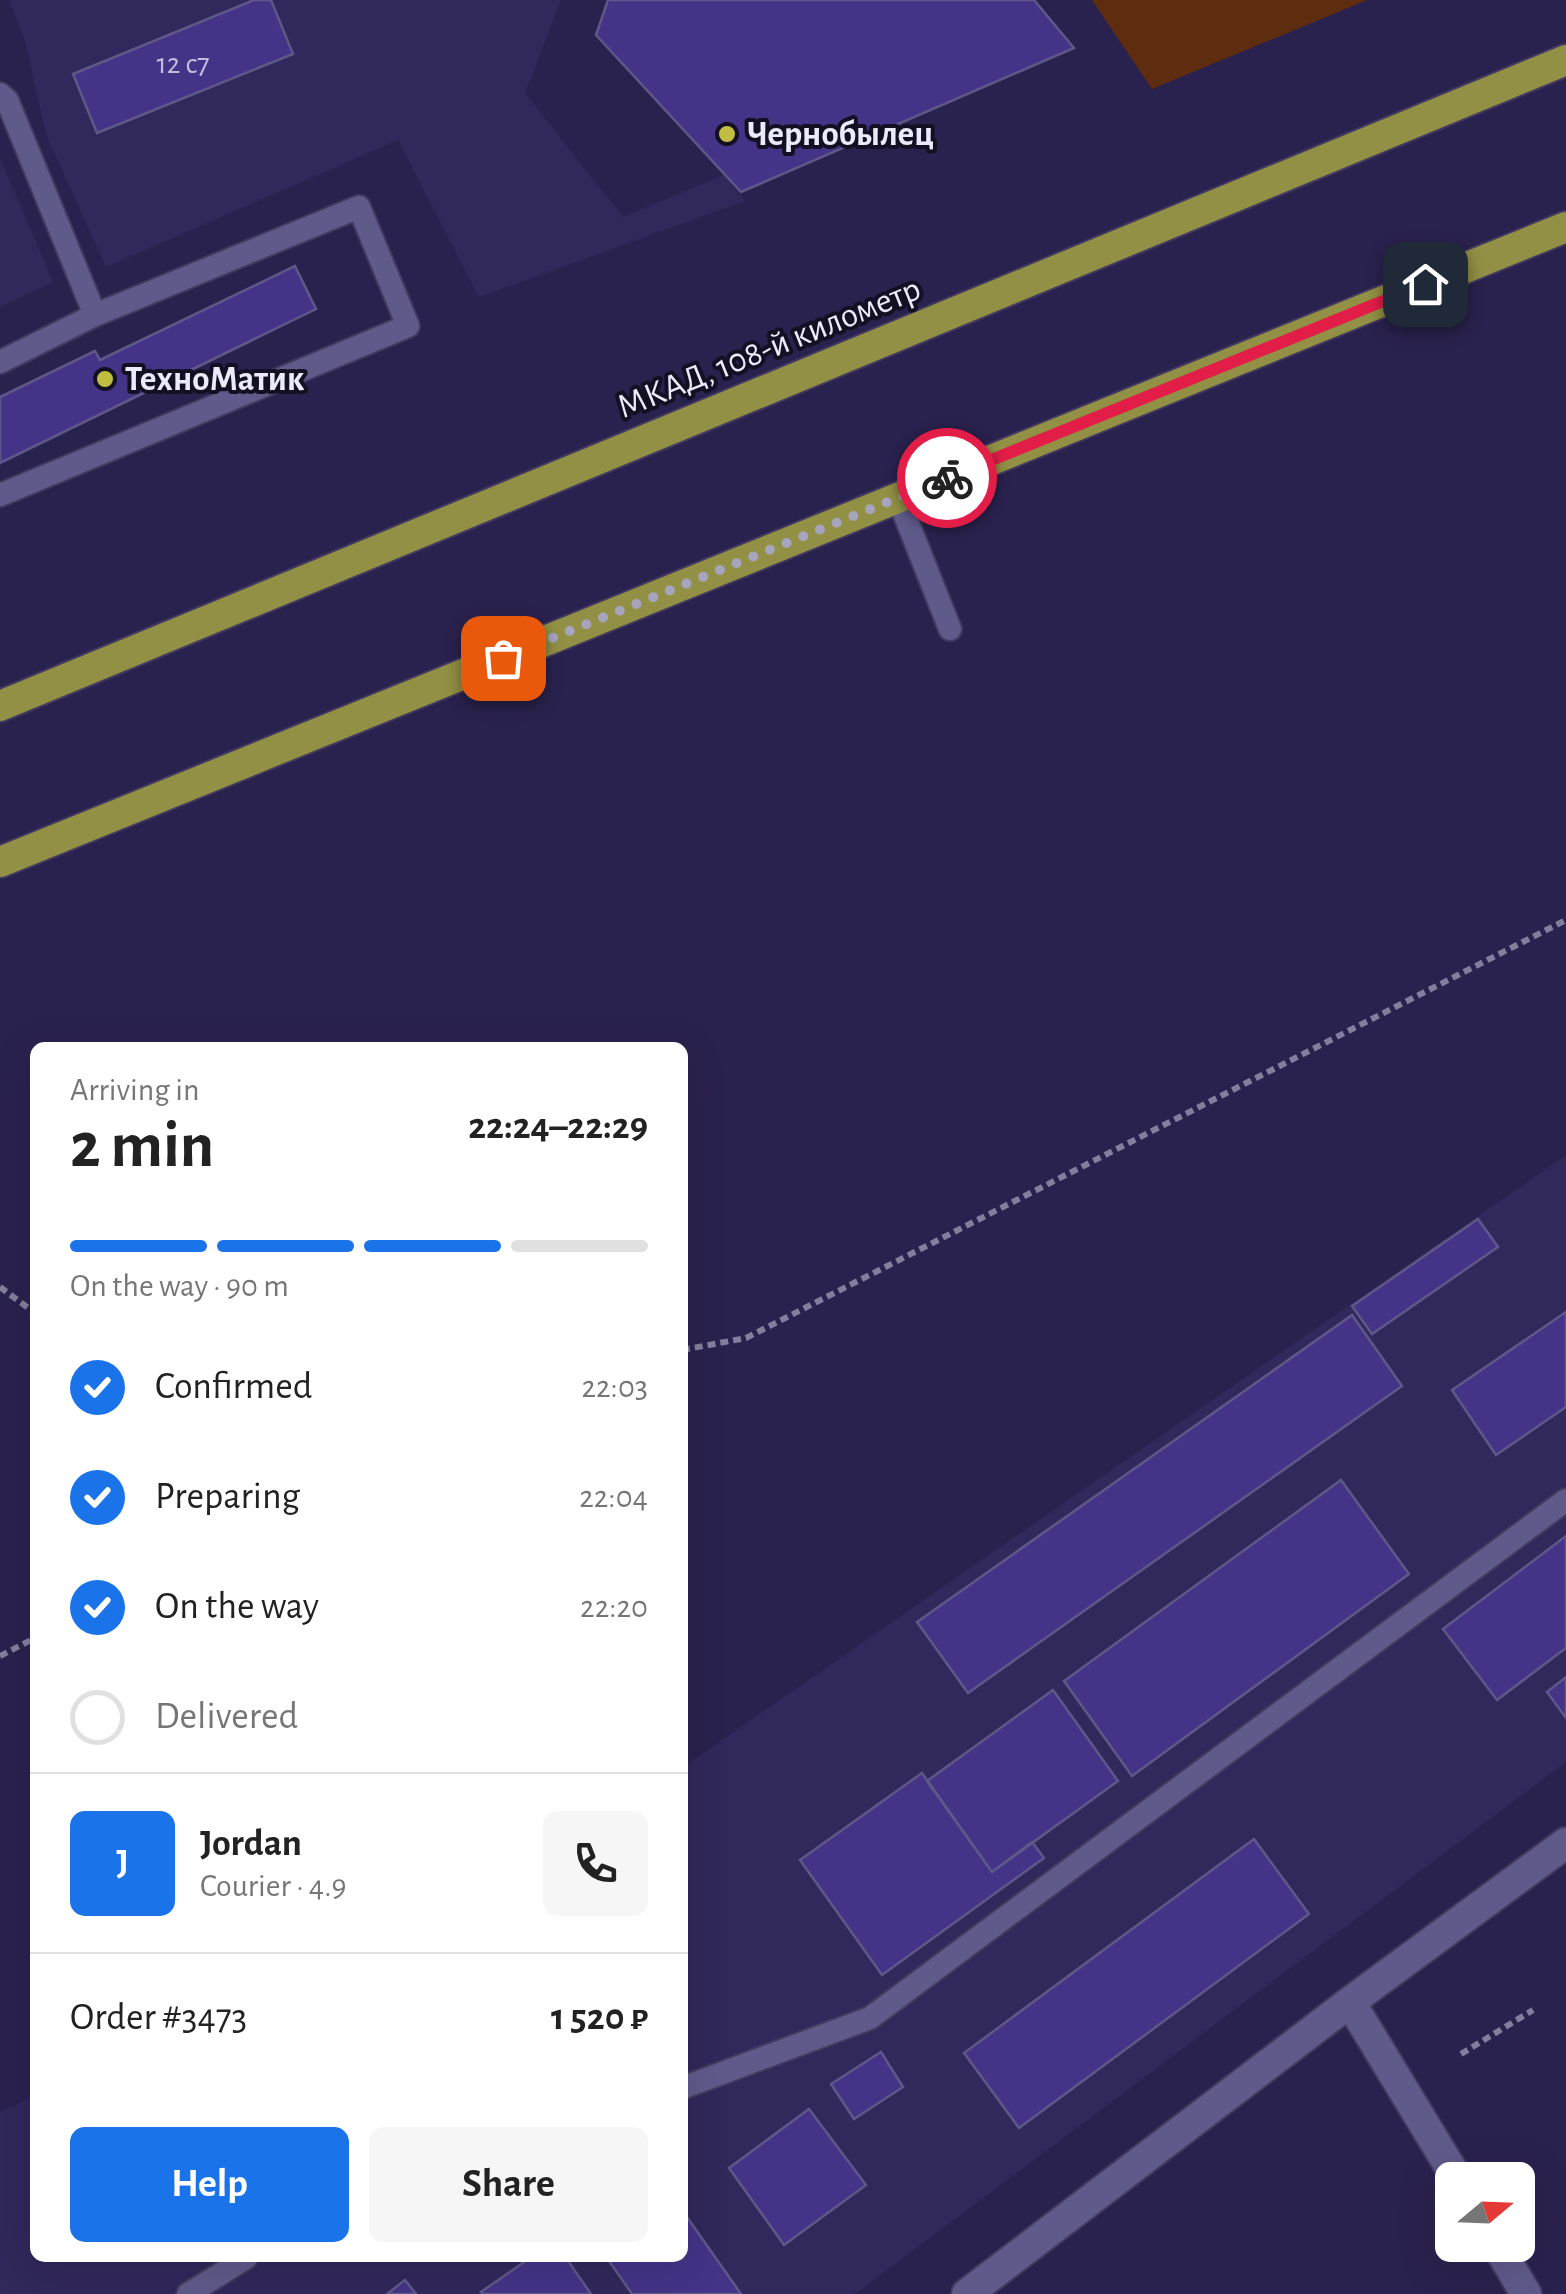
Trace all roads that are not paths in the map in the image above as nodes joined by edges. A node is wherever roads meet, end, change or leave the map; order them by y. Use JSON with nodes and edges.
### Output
{"nodes":[{"id":1,"x":1566,"y":60,"type":"edge"},
{"id":2,"x":0,"y":94,"type":"edge"},
{"id":3,"x":1566,"y":227,"type":"edge"},
{"id":4,"x":95,"y":316,"type":"junction"},
{"id":5,"x":0,"y":362,"type":"edge"},
{"id":6,"x":0,"y":494,"type":"edge"},
{"id":7,"x":898,"y":498,"type":"junction"},
{"id":8,"x":950,"y":628,"type":"dead end"},
{"id":9,"x":0,"y":706,"type":"edge"},
{"id":10,"x":0,"y":862,"type":"edge"},
{"id":11,"x":1566,"y":1500,"type":"edge"},
{"id":12,"x":1566,"y":1843,"type":"edge"},
{"id":13,"x":1350,"y":2002,"type":"junction"},
{"id":14,"x":688,"y":2086,"type":"edge"},
{"id":15,"x":1447,"y":2162,"type":"edge"},
{"id":16,"x":240,"y":2262,"type":"edge"},
{"id":17,"x":1507,"y":2262,"type":"edge"},
{"id":18,"x":188,"y":2294,"type":"edge"},
{"id":19,"x":967,"y":2294,"type":"edge"},
{"id":20,"x":1526,"y":2294,"type":"edge"}],
"edges":[{"from":1,"to":9,"type":"highway","name":"МКАД, 108-й километр"},
{"from":2,"to":4,"type":"lane"},
{"from":3,"to":7,"type":"highway"},
{"from":4,"to":5,"type":"lane"},
{"from":4,"to":6,"type":"lane"},
{"from":7,"to":8,"type":"lane"},
{"from":7,"to":10,"type":"highway"},
{"from":11,"to":14,"type":"lane"},
{"from":12,"to":13,"type":"street"},
{"from":13,"to":15,"type":"street"},
{"from":13,"to":19,"type":"street"},
{"from":16,"to":18,"type":"lane"},
{"from":17,"to":20,"type":"street"}]}
